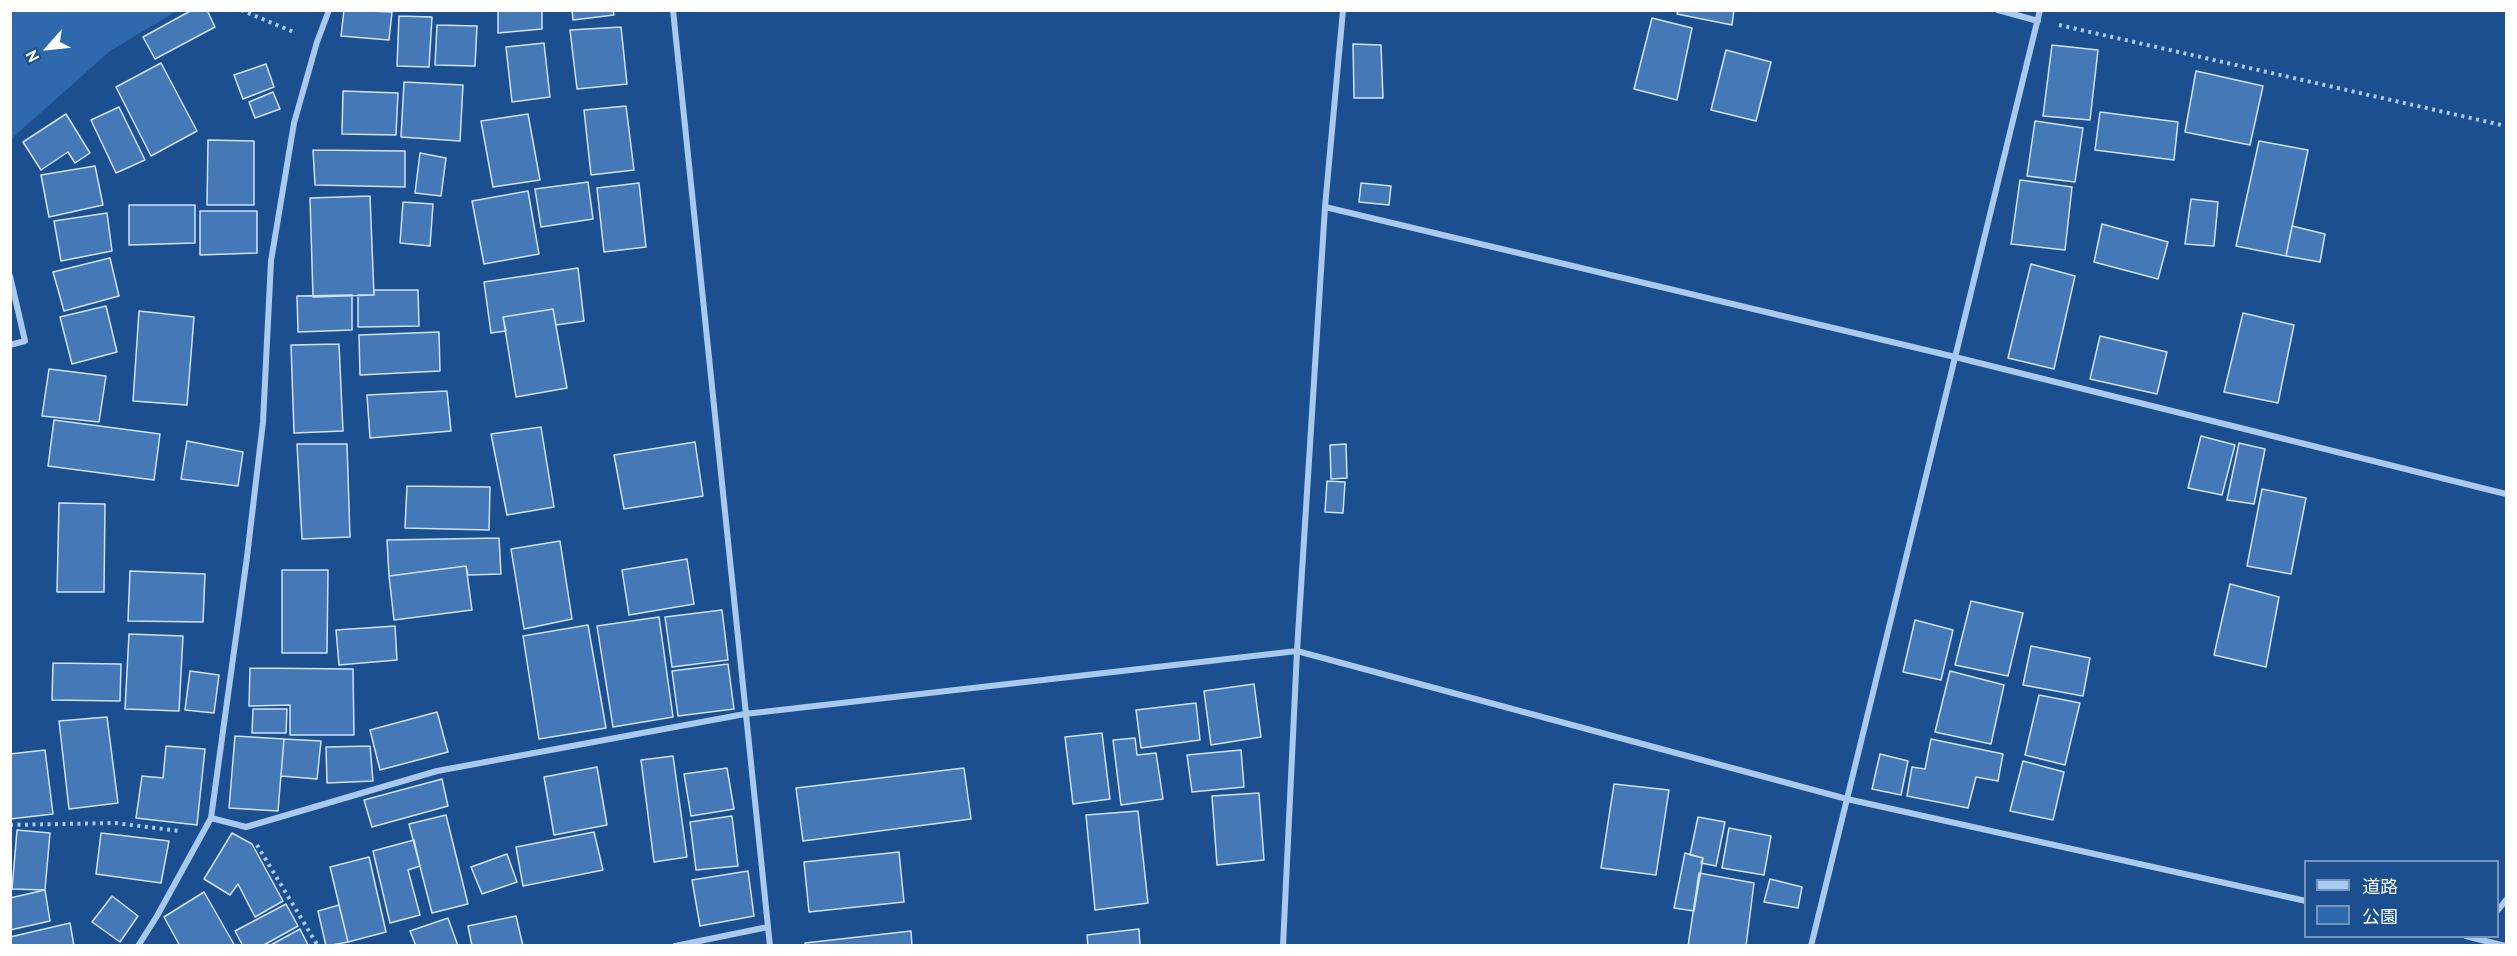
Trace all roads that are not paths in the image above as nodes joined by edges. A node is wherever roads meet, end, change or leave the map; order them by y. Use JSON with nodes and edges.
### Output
{"nodes":[{"id":1,"x":329,"y":10,"type":"edge"},
{"id":2,"x":673,"y":10,"type":"edge"},
{"id":3,"x":1343,"y":10,"type":"edge"},
{"id":4,"x":1998,"y":10,"type":"edge"},
{"id":5,"x":2040,"y":10,"type":"edge"},
{"id":6,"x":2038,"y":21,"type":"junction"},
{"id":7,"x":1325,"y":207,"type":"junction"},
{"id":8,"x":10,"y":276,"type":"edge"},
{"id":9,"x":10,"y":345,"type":"edge"},
{"id":10,"x":1955,"y":357,"type":"junction"},
{"id":11,"x":2506,"y":494,"type":"edge"},
{"id":12,"x":1297,"y":651,"type":"junction"},
{"id":13,"x":745,"y":714,"type":"junction"},
{"id":14,"x":1847,"y":799,"type":"junction"},
{"id":15,"x":211,"y":818,"type":"junction"},
{"id":16,"x":2304,"y":901,"type":"edge"},
{"id":17,"x":768,"y":927,"type":"junction"},
{"id":18,"x":2474,"y":938,"type":"edge"},
{"id":19,"x":138,"y":945,"type":"edge"},
{"id":20,"x":675,"y":945,"type":"edge"},
{"id":21,"x":770,"y":945,"type":"edge"},
{"id":22,"x":1283,"y":945,"type":"edge"},
{"id":23,"x":1811,"y":945,"type":"edge"},
{"id":24,"x":2505,"y":945,"type":"edge"}],
"edges":[{"from":1,"to":15,"type":"street"},
{"from":2,"to":13,"type":"street"},
{"from":3,"to":7,"type":"street"},
{"from":4,"to":6,"type":"street"},
{"from":5,"to":6,"type":"street"},
{"from":6,"to":10,"type":"street"},
{"from":7,"to":10,"type":"street"},
{"from":7,"to":12,"type":"street"},
{"from":8,"to":9,"type":"street"},
{"from":10,"to":11,"type":"street"},
{"from":10,"to":14,"type":"street"},
{"from":12,"to":13,"type":"street"},
{"from":12,"to":14,"type":"street"},
{"from":12,"to":22,"type":"street"},
{"from":13,"to":15,"type":"street"},
{"from":13,"to":17,"type":"street"},
{"from":14,"to":16,"type":"street"},
{"from":14,"to":23,"type":"street"},
{"from":15,"to":19,"type":"street"},
{"from":17,"to":20,"type":"street"},
{"from":17,"to":21,"type":"street"},
{"from":18,"to":24,"type":"street"}]}
